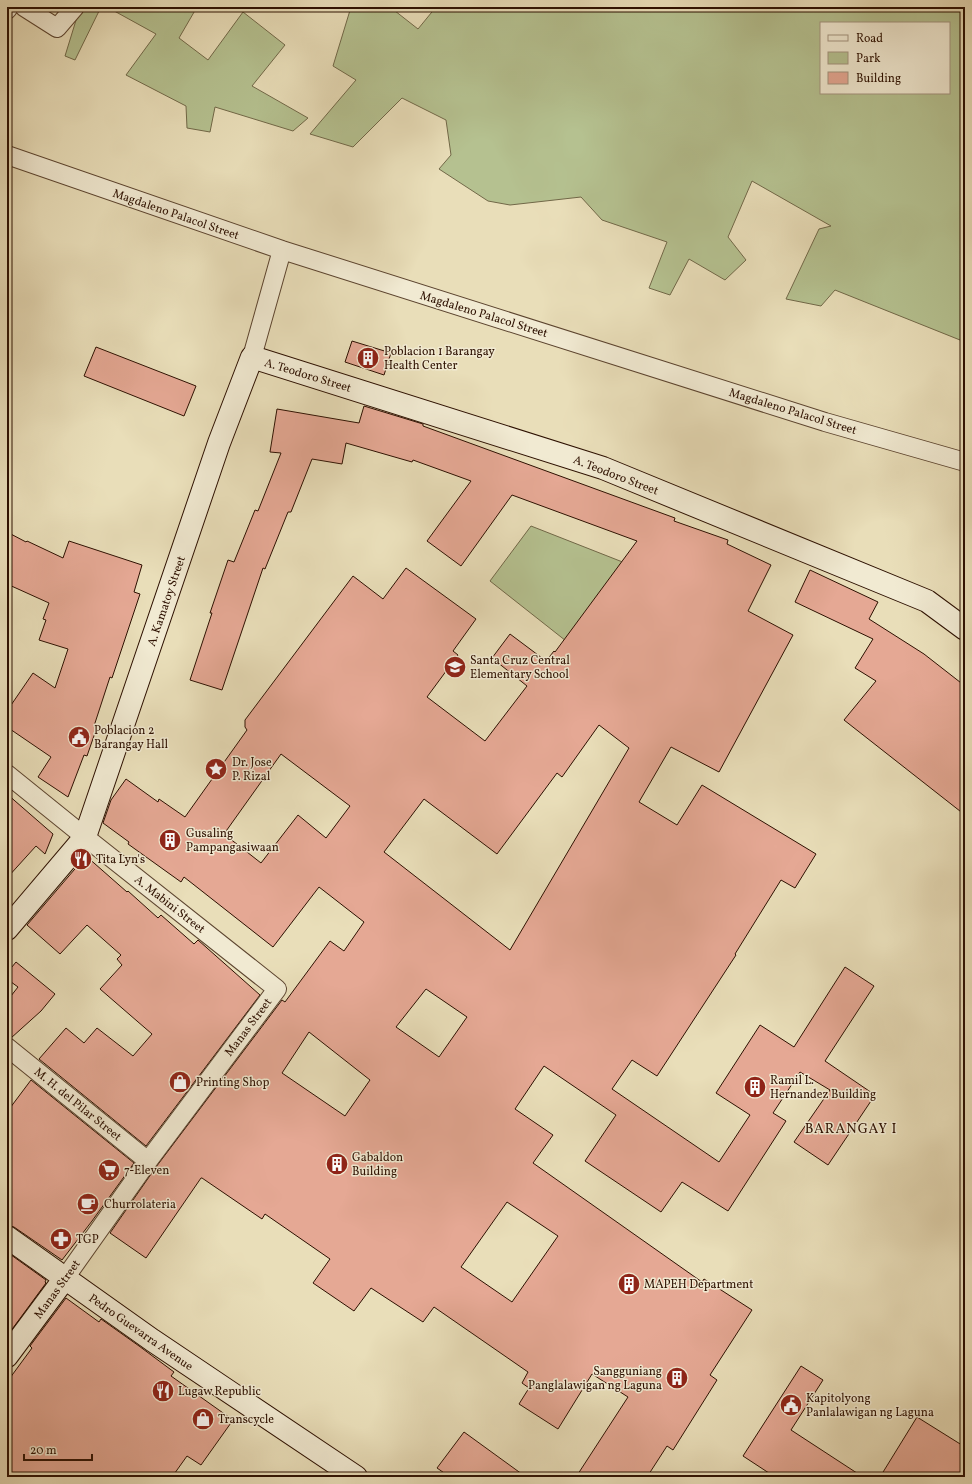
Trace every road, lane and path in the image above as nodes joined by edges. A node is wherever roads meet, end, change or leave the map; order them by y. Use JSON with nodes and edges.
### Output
{"nodes":[{"id":1,"x":9,"y":7,"type":"edge"},
{"id":2,"x":24,"y":7,"type":"edge"},
{"id":3,"x":74,"y":7,"type":"edge"},
{"id":4,"x":7,"y":10,"type":"edge"},
{"id":5,"x":7,"y":155,"type":"edge"},
{"id":6,"x":282,"y":250,"type":"junction"},
{"id":7,"x":252,"y":358,"type":"junction"},
{"id":8,"x":965,"y":462,"type":"edge"},
{"id":9,"x":965,"y":629,"type":"edge"},
{"id":10,"x":7,"y":774,"type":"edge"},
{"id":11,"x":85,"y":837,"type":"junction"},
{"id":12,"x":7,"y":929,"type":"edge"},
{"id":13,"x":277,"y":989,"type":"joint"},
{"id":14,"x":7,"y":1047,"type":"edge"},
{"id":15,"x":148,"y":1161,"type":"junction"},
{"id":16,"x":7,"y":1237,"type":"edge"},
{"id":17,"x":65,"y":1278,"type":"junction"},
{"id":18,"x":7,"y":1356,"type":"edge"},
{"id":19,"x":356,"y":1477,"type":"edge"}],
"edges":[{"from":1,"to":4,"type":"street"},
{"from":2,"to":3,"type":"street"},
{"from":5,"to":6,"type":"street","name":"Magdaleno Palacol Street"},
{"from":6,"to":7,"type":"street","name":"A. Kamatoy Street"},
{"from":6,"to":8,"type":"street","name":"Magdaleno Palacol Street"},
{"from":7,"to":9,"type":"street","name":"A. Teodoro Street"},
{"from":7,"to":11,"type":"street","name":"A. Kamatoy Street"},
{"from":10,"to":11,"type":"street","name":"A. Mabini Street"},
{"from":11,"to":12,"type":"street","name":"A. Kamatoy Street"},
{"from":11,"to":13,"type":"street","name":"A. Mabini Street"},
{"from":13,"to":15,"type":"street","name":"Manas Street"},
{"from":14,"to":15,"type":"street","name":"M. H. del Pilar Street"},
{"from":15,"to":17,"type":"street","name":"Manas Street"},
{"from":16,"to":17,"type":"street","name":"Pedro Guevarra Avenue"},
{"from":17,"to":18,"type":"street","name":"Manas Street"},
{"from":17,"to":19,"type":"street","name":"Pedro Guevarra Avenue"}]}
